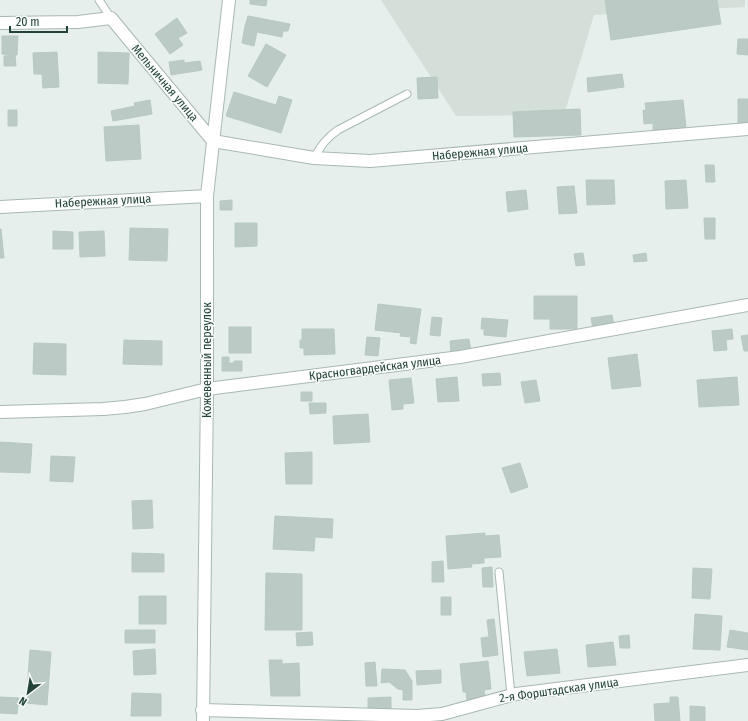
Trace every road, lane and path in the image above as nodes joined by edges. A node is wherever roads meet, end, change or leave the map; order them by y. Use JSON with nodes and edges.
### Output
{"nodes":[{"id":1,"x":99,"y":0,"type":"edge"},
{"id":2,"x":229,"y":0,"type":"edge"},
{"id":3,"x":111,"y":18,"type":"junction"},
{"id":4,"x":0,"y":22,"type":"edge"},
{"id":5,"x":407,"y":94,"type":"dead end"},
{"id":6,"x":748,"y":129,"type":"edge"},
{"id":7,"x":213,"y":141,"type":"junction"},
{"id":8,"x":314,"y":158,"type":"junction"},
{"id":9,"x":207,"y":196,"type":"junction"},
{"id":10,"x":0,"y":207,"type":"edge"},
{"id":11,"x":748,"y":305,"type":"edge"},
{"id":12,"x":208,"y":389,"type":"junction"},
{"id":13,"x":0,"y":412,"type":"edge"},
{"id":14,"x":499,"y":572,"type":"dead end"},
{"id":15,"x":748,"y":665,"type":"edge"},
{"id":16,"x":512,"y":695,"type":"junction"},
{"id":17,"x":203,"y":715,"type":"edge"}],
"edges":[{"from":1,"to":3,"type":"lane"},
{"from":2,"to":7,"type":"street","name":"Кожевенный переулок"},
{"from":3,"to":4,"type":"street"},
{"from":3,"to":7,"type":"street","name":"Мельничная улица"},
{"from":5,"to":8,"type":"lane"},
{"from":6,"to":8,"type":"street","name":"Набережная улица"},
{"from":7,"to":8,"type":"street","name":"Набережная улица"},
{"from":7,"to":9,"type":"street","name":"Кожевенный переулок"},
{"from":9,"to":10,"type":"street","name":"Набережная улица"},
{"from":9,"to":12,"type":"street","name":"Кожевенный переулок"},
{"from":11,"to":12,"type":"street","name":"Красногвардейская улица"},
{"from":12,"to":13,"type":"street","name":"Красногвардейская улица"},
{"from":12,"to":17,"type":"street","name":"Кожевенный переулок"},
{"from":14,"to":16,"type":"lane"},
{"from":15,"to":16,"type":"street","name":"2-я Форштадская улица"},
{"from":16,"to":17,"type":"street","name":"2-я Форштадская улица"}]}
